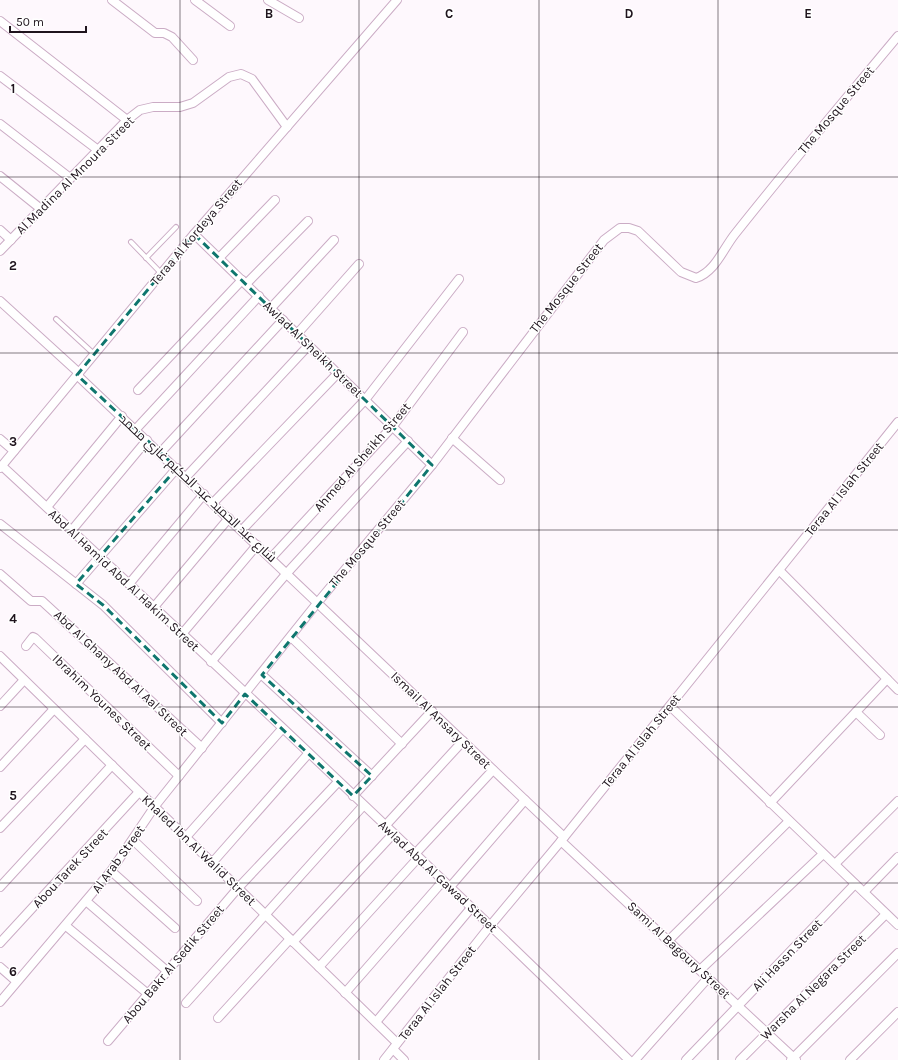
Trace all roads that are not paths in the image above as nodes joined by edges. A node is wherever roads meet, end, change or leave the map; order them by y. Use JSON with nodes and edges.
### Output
{"nodes":[{"id":1,"x":112,"y":0,"type":"edge"},
{"id":2,"x":195,"y":0,"type":"edge"},
{"id":3,"x":268,"y":0,"type":"edge"},
{"id":4,"x":397,"y":0,"type":"edge"},
{"id":5,"x":299,"y":18,"type":"dead end"},
{"id":6,"x":0,"y":21,"type":"edge"},
{"id":7,"x":230,"y":26,"type":"dead end"},
{"id":8,"x":898,"y":36,"type":"edge"},
{"id":9,"x":192,"y":60,"type":"dead end"},
{"id":10,"x":0,"y":76,"type":"edge"},
{"id":11,"x":127,"y":120,"type":"junction"},
{"id":12,"x":0,"y":124,"type":"edge"},
{"id":13,"x":287,"y":127,"type":"junction"},
{"id":14,"x":98,"y":150,"type":"junction"},
{"id":15,"x":0,"y":176,"type":"edge"},
{"id":16,"x":70,"y":178,"type":"junction"},
{"id":17,"x":274,"y":200,"type":"dead end"},
{"id":18,"x":41,"y":209,"type":"junction"},
{"id":19,"x":308,"y":221,"type":"dead end"},
{"id":20,"x":176,"y":227,"type":"dead end"},
{"id":21,"x":0,"y":230,"type":"edge"},
{"id":22,"x":194,"y":234,"type":"junction"},
{"id":23,"x":11,"y":240,"type":"junction"},
{"id":24,"x":334,"y":240,"type":"dead end"},
{"id":25,"x":131,"y":242,"type":"dead end"},
{"id":26,"x":0,"y":251,"type":"edge"},
{"id":27,"x":146,"y":258,"type":"junction"},
{"id":28,"x":219,"y":258,"type":"junction"},
{"id":29,"x":359,"y":264,"type":"dead end"},
{"id":30,"x":161,"y":273,"type":"junction"},
{"id":31,"x":460,"y":279,"type":"dead end"},
{"id":32,"x":244,"y":282,"type":"junction"},
{"id":33,"x":258,"y":296,"type":"junction"},
{"id":34,"x":0,"y":302,"type":"edge"},
{"id":35,"x":271,"y":308,"type":"junction"},
{"id":36,"x":56,"y":319,"type":"dead end"},
{"id":37,"x":283,"y":320,"type":"junction"},
{"id":38,"x":463,"y":332,"type":"dead end"},
{"id":39,"x":297,"y":334,"type":"junction"},
{"id":40,"x":309,"y":345,"type":"junction"},
{"id":41,"x":94,"y":354,"type":"junction"},
{"id":42,"x":338,"y":373,"type":"junction"},
{"id":43,"x":78,"y":374,"type":"junction"},
{"id":44,"x":138,"y":390,"type":"dead end"},
{"id":45,"x":365,"y":400,"type":"junction"},
{"id":46,"x":122,"y":416,"type":"junction"},
{"id":47,"x":898,"y":422,"type":"edge"},
{"id":48,"x":393,"y":426,"type":"junction"},
{"id":49,"x":136,"y":429,"type":"junction"},
{"id":50,"x":452,"y":438,"type":"junction"},
{"id":51,"x":0,"y":439,"type":"edge"},
{"id":52,"x":147,"y":440,"type":"junction"},
{"id":53,"x":408,"y":441,"type":"junction"},
{"id":54,"x":14,"y":451,"type":"junction"},
{"id":55,"x":160,"y":453,"type":"junction"},
{"id":56,"x":432,"y":465,"type":"junction"},
{"id":57,"x":1,"y":467,"type":"edge"},
{"id":58,"x":177,"y":468,"type":"junction"},
{"id":59,"x":186,"y":477,"type":"junction"},
{"id":60,"x":500,"y":480,"type":"dead end"},
{"id":61,"x":204,"y":494,"type":"junction"},
{"id":62,"x":213,"y":503,"type":"junction"},
{"id":63,"x":47,"y":508,"type":"junction"},
{"id":64,"x":229,"y":518,"type":"junction"},
{"id":65,"x":0,"y":524,"type":"edge"},
{"id":66,"x":72,"y":530,"type":"junction"},
{"id":67,"x":242,"y":530,"type":"junction"},
{"id":68,"x":257,"y":545,"type":"junction"},
{"id":69,"x":100,"y":556,"type":"junction"},
{"id":70,"x":271,"y":558,"type":"junction"},
{"id":71,"x":780,"y":570,"type":"junction"},
{"id":72,"x":287,"y":573,"type":"junction"},
{"id":73,"x":0,"y":574,"type":"edge"},
{"id":74,"x":76,"y":584,"type":"junction"},
{"id":75,"x":130,"y":584,"type":"junction"},
{"id":76,"x":318,"y":602,"type":"junction"},
{"id":77,"x":154,"y":607,"type":"junction"},
{"id":78,"x":182,"y":634,"type":"junction"},
{"id":79,"x":291,"y":637,"type":"junction"},
{"id":80,"x":26,"y":646,"type":"dead end"},
{"id":81,"x":0,"y":656,"type":"edge"},
{"id":82,"x":211,"y":662,"type":"junction"},
{"id":83,"x":262,"y":675,"type":"junction"},
{"id":84,"x":887,"y":679,"type":"junction"},
{"id":85,"x":24,"y":680,"type":"junction"},
{"id":86,"x":898,"y":690,"type":"edge"},
{"id":87,"x":245,"y":694,"type":"junction"},
{"id":88,"x":0,"y":706,"type":"edge"},
{"id":89,"x":670,"y":706,"type":"junction"},
{"id":90,"x":54,"y":709,"type":"junction"},
{"id":91,"x":432,"y":711,"type":"junction"},
{"id":92,"x":856,"y":712,"type":"junction"},
{"id":93,"x":222,"y":723,"type":"junction"},
{"id":94,"x":282,"y":729,"type":"junction"},
{"id":95,"x":880,"y":735,"type":"dead end"},
{"id":96,"x":85,"y":739,"type":"junction"},
{"id":97,"x":463,"y":741,"type":"junction"},
{"id":98,"x":402,"y":744,"type":"junction"},
{"id":99,"x":202,"y":748,"type":"junction"},
{"id":100,"x":308,"y":754,"type":"junction"},
{"id":101,"x":112,"y":765,"type":"junction"},
{"id":102,"x":0,"y":767,"type":"edge"},
{"id":103,"x":493,"y":770,"type":"junction"},
{"id":104,"x":179,"y":776,"type":"junction"},
{"id":105,"x":372,"y":776,"type":"junction"},
{"id":106,"x":338,"y":782,"type":"junction"},
{"id":107,"x":139,"y":792,"type":"junction"},
{"id":108,"x":353,"y":796,"type":"junction"},
{"id":109,"x":525,"y":800,"type":"junction"},
{"id":110,"x":898,"y":801,"type":"edge"},
{"id":111,"x":770,"y":803,"type":"junction"},
{"id":112,"x":155,"y":806,"type":"junction"},
{"id":113,"x":363,"y":806,"type":"junction"},
{"id":114,"x":789,"y":821,"type":"junction"},
{"id":115,"x":385,"y":826,"type":"junction"},
{"id":116,"x":0,"y":828,"type":"edge"},
{"id":117,"x":393,"y":834,"type":"junction"},
{"id":118,"x":186,"y":837,"type":"junction"},
{"id":119,"x":563,"y":839,"type":"junction"},
{"id":120,"x":133,"y":840,"type":"junction"},
{"id":121,"x":823,"y":854,"type":"junction"},
{"id":122,"x":416,"y":856,"type":"junction"},
{"id":123,"x":898,"y":857,"type":"edge"},
{"id":124,"x":212,"y":863,"type":"junction"},
{"id":125,"x":835,"y":864,"type":"junction"},
{"id":126,"x":111,"y":872,"type":"junction"},
{"id":127,"x":446,"y":884,"type":"junction"},
{"id":128,"x":855,"y":884,"type":"junction"},
{"id":129,"x":0,"y":887,"type":"edge"},
{"id":130,"x":238,"y":888,"type":"junction"},
{"id":131,"x":864,"y":892,"type":"junction"},
{"id":132,"x":86,"y":901,"type":"junction"},
{"id":133,"x":198,"y":901,"type":"dead end"},
{"id":134,"x":471,"y":908,"type":"junction"},
{"id":135,"x":265,"y":914,"type":"junction"},
{"id":136,"x":886,"y":914,"type":"junction"},
{"id":137,"x":897,"y":923,"type":"edge"},
{"id":138,"x":66,"y":926,"type":"junction"},
{"id":139,"x":490,"y":926,"type":"junction"},
{"id":140,"x":175,"y":928,"type":"dead end"},
{"id":141,"x":292,"y":940,"type":"junction"},
{"id":142,"x":668,"y":941,"type":"junction"},
{"id":143,"x":0,"y":943,"type":"edge"},
{"id":144,"x":898,"y":953,"type":"edge"},
{"id":145,"x":0,"y":967,"type":"edge"},
{"id":146,"x":319,"y":967,"type":"junction"},
{"id":147,"x":700,"y":970,"type":"junction"},
{"id":148,"x":167,"y":971,"type":"junction"},
{"id":149,"x":708,"y":978,"type":"junction"},
{"id":150,"x":16,"y":981,"type":"junction"},
{"id":151,"x":345,"y":993,"type":"junction"},
{"id":152,"x":148,"y":994,"type":"junction"},
{"id":153,"x":0,"y":1002,"type":"edge"},
{"id":154,"x":186,"y":1004,"type":"dead end"},
{"id":155,"x":738,"y":1006,"type":"junction"},
{"id":156,"x":898,"y":1012,"type":"edge"},
{"id":157,"x":218,"y":1018,"type":"dead end"},
{"id":158,"x":376,"y":1022,"type":"junction"},
{"id":159,"x":767,"y":1033,"type":"junction"},
{"id":160,"x":108,"y":1041,"type":"dead end"},
{"id":161,"x":395,"y":1046,"type":"junction"},
{"id":162,"x":793,"y":1059,"type":"edge"},
{"id":163,"x":384,"y":1060,"type":"edge"},
{"id":164,"x":404,"y":1060,"type":"edge"},
{"id":165,"x":629,"y":1060,"type":"edge"},
{"id":166,"x":635,"y":1060,"type":"edge"},
{"id":167,"x":686,"y":1060,"type":"edge"},
{"id":168,"x":740,"y":1060,"type":"edge"},
{"id":169,"x":850,"y":1060,"type":"edge"}],
"edges":[{"from":1,"to":9,"type":"street"},
{"from":2,"to":7,"type":"street"},
{"from":3,"to":5,"type":"street"},
{"from":4,"to":13,"type":"street","name":"Teraa Al Kordeya Street"},
{"from":6,"to":11,"type":"street"},
{"from":8,"to":50,"type":"street","name":"The Mosque Street"},
{"from":10,"to":14,"type":"street"},
{"from":11,"to":13,"type":"street","name":"Al Madina Al Mnoura Street"},
{"from":11,"to":14,"type":"street","name":"Al Madina Al Mnoura Street"},
{"from":12,"to":16,"type":"street"},
{"from":13,"to":22,"type":"street","name":"Teraa Al Kordeya Street"},
{"from":14,"to":16,"type":"street","name":"Al Madina Al Mnoura Street"},
{"from":15,"to":18,"type":"street"},
{"from":16,"to":18,"type":"street","name":"Al Madina Al Mnoura Street"},
{"from":17,"to":28,"type":"street"},
{"from":18,"to":23,"type":"street","name":"Al Madina Al Mnoura Street"},
{"from":19,"to":32,"type":"street"},
{"from":20,"to":27,"type":"lane"},
{"from":21,"to":23,"type":"street"},
{"from":22,"to":28,"type":"street","name":"Awlad Al Sheikh Street"},
{"from":22,"to":30,"type":"street","name":"Teraa Al Kordeya Street"},
{"from":23,"to":26,"type":"street","name":"Al Madina Al Mnoura Street"},
{"from":24,"to":35,"type":"street"},
{"from":25,"to":27,"type":"lane"},
{"from":27,"to":30,"type":"lane"},
{"from":28,"to":32,"type":"street","name":"Awlad Al Sheikh Street"},
{"from":29,"to":39,"type":"street"},
{"from":30,"to":41,"type":"street","name":"Teraa Al Kordeya Street"},
{"from":31,"to":45,"type":"street"},
{"from":32,"to":33,"type":"street","name":"Awlad Al Sheikh Street"},
{"from":32,"to":44,"type":"street"},
{"from":33,"to":35,"type":"street","name":"Awlad Al Sheikh Street"},
{"from":33,"to":49,"type":"street"},
{"from":34,"to":43,"type":"street","name":"شارع عبد الحميد عبد الحكيم غازي محمد"},
{"from":35,"to":37,"type":"street","name":"Awlad Al Sheikh Street"},
{"from":36,"to":41,"type":"lane"},
{"from":37,"to":39,"type":"street","name":"Awlad Al Sheikh Street"},
{"from":37,"to":55,"type":"street"},
{"from":38,"to":48,"type":"street","name":"Ahmed Al Sheikh Street"},
{"from":39,"to":40,"type":"street","name":"Awlad Al Sheikh Street"},
{"from":40,"to":42,"type":"street","name":"Awlad Al Sheikh Street"},
{"from":40,"to":59,"type":"street"},
{"from":41,"to":43,"type":"street","name":"Teraa Al Kordeya Street"},
{"from":42,"to":45,"type":"street","name":"Awlad Al Sheikh Street"},
{"from":42,"to":62,"type":"street"},
{"from":43,"to":46,"type":"street","name":"شارع عبد الحميد عبد الحكيم غازي محمد"},
{"from":43,"to":54,"type":"street","name":"Teraa Al Kordeya Street"},
{"from":45,"to":48,"type":"street","name":"Awlad Al Sheikh Street"},
{"from":45,"to":67,"type":"street"},
{"from":46,"to":49,"type":"street","name":"شارع عبد الحميد عبد الحكيم غازي محمد"},
{"from":46,"to":63,"type":"street"},
{"from":47,"to":71,"type":"street","name":"Teraa Al Islah Street"},
{"from":48,"to":53,"type":"street","name":"Awlad Al Sheikh Street"},
{"from":48,"to":70,"type":"street","name":"Ahmed Al Sheikh Street"},
{"from":49,"to":52,"type":"street","name":"شارع عبد الحميد عبد الحكيم غازي محمد"},
{"from":50,"to":56,"type":"street","name":"The Mosque Street"},
{"from":50,"to":60,"type":"street"},
{"from":51,"to":54,"type":"street"},
{"from":52,"to":55,"type":"street","name":"شارع عبد الحميد عبد الحكيم غازي محمد"},
{"from":52,"to":66,"type":"street"},
{"from":53,"to":56,"type":"street","name":"Awlad Al Sheikh Street"},
{"from":53,"to":72,"type":"street"},
{"from":54,"to":57,"type":"street","name":"Teraa Al Kordeya Street"},
{"from":55,"to":58,"type":"street","name":"شارع عبد الحميد عبد الحكيم غازي محمد"},
{"from":56,"to":76,"type":"street","name":"The Mosque Street"},
{"from":57,"to":63,"type":"street","name":"Abd Al Hamid Abd Al Hakim Street"},
{"from":58,"to":59,"type":"street","name":"شارع عبد الحميد عبد الحكيم غازي محمد"},
{"from":58,"to":69,"type":"street"},
{"from":59,"to":61,"type":"street","name":"شارع عبد الحميد عبد الحكيم غازي محمد"},
{"from":61,"to":62,"type":"street","name":"شارع عبد الحميد عبد الحكيم غازي محمد"},
{"from":61,"to":75,"type":"street"},
{"from":62,"to":64,"type":"street","name":"شارع عبد الحميد عبد الحكيم غازي محمد"},
{"from":63,"to":66,"type":"street","name":"Abd Al Hamid Abd Al Hakim Street"},
{"from":64,"to":67,"type":"street","name":"شارع عبد الحميد عبد الحكيم غازي محمد"},
{"from":64,"to":77,"type":"street"},
{"from":65,"to":74,"type":"street"},
{"from":66,"to":69,"type":"street","name":"Abd Al Hamid Abd Al Hakim Street"},
{"from":67,"to":68,"type":"street","name":"شارع عبد الحميد عبد الحكيم غازي محمد"},
{"from":68,"to":70,"type":"street","name":"شارع عبد الحميد عبد الحكيم غازي محمد"},
{"from":68,"to":78,"type":"street"},
{"from":69,"to":74,"type":"street"},
{"from":69,"to":75,"type":"street","name":"Abd Al Hamid Abd Al Hakim Street"},
{"from":70,"to":72,"type":"street","name":"شارع عبد الحميد عبد الحكيم غازي محمد"},
{"from":71,"to":84,"type":"street"},
{"from":71,"to":89,"type":"street","name":"Teraa Al Islah Street"},
{"from":72,"to":76,"type":"street","name":"شارع عبد الحميد عبد الحكيم غازي محمد"},
{"from":72,"to":82,"type":"street"},
{"from":73,"to":99,"type":"street","name":"Abd Al Ghany Abd Al Aal Street"},
{"from":74,"to":93,"type":"street"},
{"from":75,"to":77,"type":"street","name":"Abd Al Hamid Abd Al Hakim Street"},
{"from":76,"to":79,"type":"street","name":"The Mosque Street"},
{"from":76,"to":91,"type":"street","name":"Ismail Al Ansary Street"},
{"from":77,"to":78,"type":"street","name":"Abd Al Hamid Abd Al Hakim Street"},
{"from":78,"to":82,"type":"street","name":"Abd Al Hamid Abd Al Hakim Street"},
{"from":79,"to":83,"type":"street","name":"The Mosque Street"},
{"from":79,"to":98,"type":"street"},
{"from":80,"to":104,"type":"street","name":"Ibrahim Younes Street"},
{"from":81,"to":85,"type":"street","name":"Khaled Ibn Al Walid Street"},
{"from":82,"to":87,"type":"street","name":"Abd Al Hamid Abd Al Hakim Street"},
{"from":83,"to":87,"type":"street","name":"Al Arab Street"},
{"from":83,"to":105,"type":"street"},
{"from":84,"to":86,"type":"street"},
{"from":84,"to":92,"type":"street"},
{"from":85,"to":88,"type":"street"},
{"from":85,"to":90,"type":"street","name":"Khaled Ibn Al Walid Street"},
{"from":87,"to":93,"type":"street","name":"Al Arab Street"},
{"from":87,"to":94,"type":"street","name":"Awlad Abd Al Gawad Street"},
{"from":89,"to":111,"type":"street"},
{"from":89,"to":119,"type":"street","name":"Teraa Al Islah Street"},
{"from":90,"to":96,"type":"street","name":"Khaled Ibn Al Walid Street"},
{"from":90,"to":102,"type":"street"},
{"from":91,"to":97,"type":"street","name":"Ismail Al Ansary Street"},
{"from":91,"to":98,"type":"street"},
{"from":92,"to":95,"type":"street"},
{"from":92,"to":111,"type":"street"},
{"from":93,"to":99,"type":"street","name":"Al Arab Street"},
{"from":94,"to":100,"type":"street","name":"Awlad Abd Al Gawad Street"},
{"from":94,"to":118,"type":"street"},
{"from":96,"to":101,"type":"street","name":"Khaled Ibn Al Walid Street"},
{"from":96,"to":116,"type":"street"},
{"from":97,"to":103,"type":"street","name":"Ismail Al Ansary Street"},
{"from":97,"to":115,"type":"street"},
{"from":98,"to":105,"type":"street"},
{"from":99,"to":104,"type":"street","name":"Al Arab Street"},
{"from":100,"to":106,"type":"street","name":"Awlad Abd Al Gawad Street"},
{"from":100,"to":124,"type":"street"},
{"from":101,"to":107,"type":"street","name":"Khaled Ibn Al Walid Street"},
{"from":101,"to":129,"type":"street"},
{"from":103,"to":109,"type":"street","name":"Ismail Al Ansary Street"},
{"from":103,"to":122,"type":"street"},
{"from":104,"to":112,"type":"street","name":"Al Arab Street"},
{"from":105,"to":108,"type":"street"},
{"from":106,"to":108,"type":"street","name":"Awlad Abd Al Gawad Street"},
{"from":106,"to":130,"type":"street","name":"Abou Bakr Al Sedik Street"},
{"from":107,"to":112,"type":"street","name":"Khaled Ibn Al Walid Street"},
{"from":107,"to":143,"type":"street","name":"Abou Tarek Street"},
{"from":108,"to":113,"type":"street","name":"Awlad Abd Al Gawad Street"},
{"from":109,"to":119,"type":"street","name":"Ismail Al Ansary Street"},
{"from":109,"to":127,"type":"street"},
{"from":110,"to":125,"type":"street"},
{"from":111,"to":114,"type":"street"},
{"from":112,"to":118,"type":"street","name":"Khaled Ibn Al Walid Street"},
{"from":112,"to":120,"type":"street","name":"Al Arab Street"},
{"from":113,"to":115,"type":"street","name":"Awlad Abd Al Gawad Street"},
{"from":113,"to":135,"type":"street"},
{"from":114,"to":121,"type":"street"},
{"from":114,"to":142,"type":"street"},
{"from":115,"to":117,"type":"street","name":"Awlad Abd Al Gawad Street"},
{"from":117,"to":122,"type":"street","name":"Awlad Abd Al Gawad Street"},
{"from":117,"to":141,"type":"street"},
{"from":118,"to":124,"type":"street","name":"Khaled Ibn Al Walid Street"},
{"from":119,"to":139,"type":"street","name":"Teraa Al Islah Street"},
{"from":119,"to":142,"type":"street","name":"Sami Al Bagoury Street"},
{"from":120,"to":126,"type":"street","name":"Al Arab Street"},
{"from":120,"to":133,"type":"street"},
{"from":121,"to":125,"type":"street"},
{"from":121,"to":147,"type":"street"},
{"from":122,"to":127,"type":"street","name":"Awlad Abd Al Gawad Street"},
{"from":122,"to":146,"type":"street"},
{"from":123,"to":131,"type":"street"},
{"from":124,"to":130,"type":"street","name":"Khaled Ibn Al Walid Street"},
{"from":125,"to":128,"type":"street"},
{"from":126,"to":132,"type":"street","name":"Al Arab Street"},
{"from":126,"to":140,"type":"street"},
{"from":127,"to":134,"type":"street","name":"Awlad Abd Al Gawad Street"},
{"from":127,"to":151,"type":"street"},
{"from":128,"to":131,"type":"street"},
{"from":128,"to":155,"type":"street","name":"Ali Hassn Street"},
{"from":130,"to":135,"type":"street","name":"Khaled Ibn Al Walid Street"},
{"from":130,"to":148,"type":"street","name":"Abou Bakr Al Sedik Street"},
{"from":131,"to":136,"type":"street"},
{"from":132,"to":138,"type":"street","name":"Al Arab Street"},
{"from":132,"to":148,"type":"street"},
{"from":134,"to":139,"type":"street","name":"Awlad Abd Al Gawad Street"},
{"from":134,"to":158,"type":"street"},
{"from":135,"to":141,"type":"street","name":"Khaled Ibn Al Walid Street"},
{"from":135,"to":154,"type":"street"},
{"from":136,"to":137,"type":"street"},
{"from":136,"to":159,"type":"street","name":"Warsha Al Negara Street"},
{"from":138,"to":150,"type":"street","name":"Al Arab Street"},
{"from":138,"to":152,"type":"street"},
{"from":139,"to":161,"type":"street","name":"Teraa Al Islah Street"},
{"from":139,"to":165,"type":"street","name":"Awlad Abd Al Gawad Street"},
{"from":141,"to":146,"type":"street","name":"Khaled Ibn Al Walid Street"},
{"from":141,"to":157,"type":"street"},
{"from":142,"to":147,"type":"street","name":"Sami Al Bagoury Street"},
{"from":144,"to":162,"type":"street"},
{"from":145,"to":150,"type":"street"},
{"from":146,"to":151,"type":"street","name":"Khaled Ibn Al Walid Street"},
{"from":147,"to":149,"type":"street","name":"Sami Al Bagoury Street"},
{"from":148,"to":152,"type":"street","name":"Abou Bakr Al Sedik Street"},
{"from":149,"to":155,"type":"street","name":"Sami Al Bagoury Street"},
{"from":149,"to":166,"type":"street"},
{"from":150,"to":153,"type":"street","name":"Al Arab Street"},
{"from":151,"to":158,"type":"street","name":"Khaled Ibn Al Walid Street"},
{"from":152,"to":160,"type":"street","name":"Abou Bakr Al Sedik Street"},
{"from":155,"to":159,"type":"street","name":"Sami Al Bagoury Street"},
{"from":155,"to":167,"type":"street","name":"Ali Hassn Street"},
{"from":156,"to":169,"type":"street"},
{"from":158,"to":161,"type":"street","name":"Khaled Ibn Al Walid Street"},
{"from":159,"to":162,"type":"street","name":"Sami Al Bagoury Street"},
{"from":159,"to":168,"type":"street","name":"Warsha Al Negara Street"},
{"from":161,"to":163,"type":"street","name":"Teraa Al Islah Street"},
{"from":161,"to":164,"type":"street","name":"Khaled Ibn Al Walid Street"}]}
